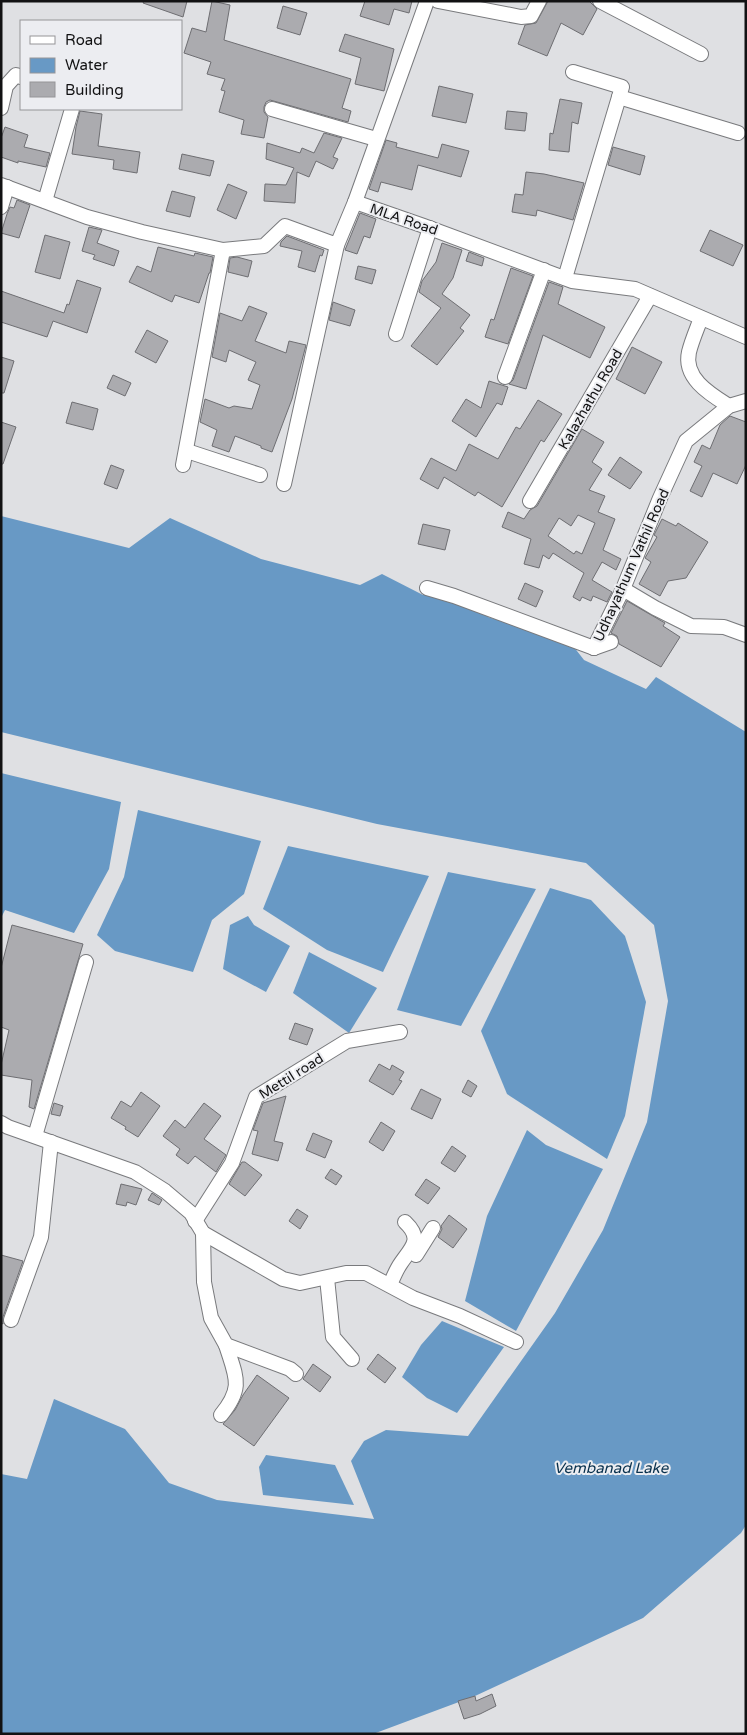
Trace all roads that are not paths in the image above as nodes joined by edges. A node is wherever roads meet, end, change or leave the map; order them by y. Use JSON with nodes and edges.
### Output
{"nodes":[{"id":1,"x":428,"y":1,"type":"edge"},
{"id":2,"x":438,"y":1,"type":"edge"},
{"id":3,"x":539,"y":1,"type":"edge"},
{"id":4,"x":600,"y":1,"type":"edge"},
{"id":5,"x":701,"y":54,"type":"dead end"},
{"id":6,"x":573,"y":72,"type":"dead end"},
{"id":7,"x":20,"y":77,"type":"edge"},
{"id":8,"x":619,"y":97,"type":"junction"},
{"id":9,"x":1,"y":108,"type":"edge"},
{"id":10,"x":272,"y":109,"type":"dead end"},
{"id":11,"x":72,"y":110,"type":"edge"},
{"id":12,"x":738,"y":133,"type":"dead end"},
{"id":13,"x":376,"y":139,"type":"junction"},
{"id":14,"x":4,"y":186,"type":"edge"},
{"id":15,"x":45,"y":201,"type":"junction"},
{"id":16,"x":355,"y":202,"type":"junction"},
{"id":17,"x":1,"y":207,"type":"edge"},
{"id":18,"x":430,"y":228,"type":"junction"},
{"id":19,"x":336,"y":245,"type":"junction"},
{"id":20,"x":223,"y":250,"type":"junction"},
{"id":21,"x":544,"y":270,"type":"junction"},
{"id":22,"x":565,"y":278,"type":"junction"},
{"id":23,"x":650,"y":296,"type":"junction"},
{"id":24,"x":701,"y":318,"type":"junction"},
{"id":25,"x":396,"y":334,"type":"dead end"},
{"id":26,"x":746,"y":337,"type":"edge"},
{"id":27,"x":505,"y":376,"type":"dead end"},
{"id":28,"x":746,"y":401,"type":"edge"},
{"id":29,"x":729,"y":406,"type":"junction"},
{"id":30,"x":187,"y":451,"type":"junction"},
{"id":31,"x":183,"y":465,"type":"dead end"},
{"id":32,"x":260,"y":475,"type":"dead end"},
{"id":33,"x":284,"y":484,"type":"dead end"},
{"id":34,"x":530,"y":501,"type":"dead end"},
{"id":35,"x":427,"y":588,"type":"dead end"},
{"id":36,"x":623,"y":589,"type":"junction"},
{"id":37,"x":746,"y":635,"type":"edge"},
{"id":38,"x":611,"y":642,"type":"dead end"},
{"id":39,"x":594,"y":648,"type":"junction"},
{"id":40,"x":86,"y":962,"type":"dead end"},
{"id":41,"x":400,"y":1032,"type":"dead end"},
{"id":42,"x":1,"y":1122,"type":"edge"},
{"id":43,"x":35,"y":1136,"type":"junction"},
{"id":44,"x":51,"y":1142,"type":"junction"},
{"id":45,"x":195,"y":1221,"type":"junction"},
{"id":46,"x":405,"y":1222,"type":"dead end"},
{"id":47,"x":433,"y":1228,"type":"dead end"},
{"id":48,"x":203,"y":1233,"type":"junction"},
{"id":49,"x":327,"y":1278,"type":"junction"},
{"id":50,"x":392,"y":1286,"type":"junction"},
{"id":51,"x":11,"y":1320,"type":"dead end"},
{"id":52,"x":516,"y":1342,"type":"dead end"},
{"id":53,"x":226,"y":1345,"type":"junction"},
{"id":54,"x":352,"y":1359,"type":"dead end"},
{"id":55,"x":296,"y":1374,"type":"dead end"},
{"id":56,"x":221,"y":1415,"type":"dead end"}],
"edges":[{"from":1,"to":13,"type":"street"},
{"from":2,"to":3,"type":"street"},
{"from":4,"to":5,"type":"street"},
{"from":6,"to":8,"type":"street"},
{"from":7,"to":9,"type":"street"},
{"from":8,"to":12,"type":"street"},
{"from":8,"to":22,"type":"street"},
{"from":10,"to":13,"type":"street"},
{"from":11,"to":15,"type":"street"},
{"from":13,"to":16,"type":"street"},
{"from":14,"to":15,"type":"street"},
{"from":14,"to":17,"type":"street"},
{"from":15,"to":20,"type":"street"},
{"from":16,"to":18,"type":"street","name":"MLA Road"},
{"from":16,"to":19,"type":"street","name":"MLA Road"},
{"from":18,"to":21,"type":"street","name":"MLA Road"},
{"from":18,"to":25,"type":"street"},
{"from":19,"to":20,"type":"street"},
{"from":19,"to":33,"type":"street","name":"MLA Road"},
{"from":20,"to":30,"type":"street"},
{"from":21,"to":22,"type":"street","name":"MLA Road"},
{"from":21,"to":27,"type":"street"},
{"from":22,"to":23,"type":"street","name":"MLA Road"},
{"from":23,"to":24,"type":"street","name":"MLA Road"},
{"from":23,"to":34,"type":"street","name":"Kalazhathu Road"},
{"from":24,"to":26,"type":"street","name":"MLA Road"},
{"from":24,"to":29,"type":"street"},
{"from":28,"to":29,"type":"street","name":"Udhayathum Vathil Road"},
{"from":29,"to":36,"type":"street","name":"Udhayathum Vathil Road"},
{"from":30,"to":31,"type":"street"},
{"from":30,"to":32,"type":"street"},
{"from":35,"to":39,"type":"street","name":"Udhayathum Vathil Road"},
{"from":36,"to":37,"type":"street"},
{"from":36,"to":39,"type":"street","name":"Udhayathum Vathil Road"},
{"from":38,"to":39,"type":"street"},
{"from":40,"to":43,"type":"street"},
{"from":41,"to":45,"type":"street","name":"Mettil road"},
{"from":42,"to":43,"type":"street"},
{"from":43,"to":44,"type":"street"},
{"from":44,"to":45,"type":"street"},
{"from":44,"to":51,"type":"street"},
{"from":45,"to":48,"type":"street"},
{"from":46,"to":50,"type":"street"},
{"from":47,"to":50,"type":"street"},
{"from":48,"to":49,"type":"street"},
{"from":48,"to":53,"type":"street"},
{"from":49,"to":50,"type":"street"},
{"from":49,"to":54,"type":"street"},
{"from":50,"to":52,"type":"street"},
{"from":53,"to":55,"type":"street"},
{"from":53,"to":56,"type":"street"}]}
